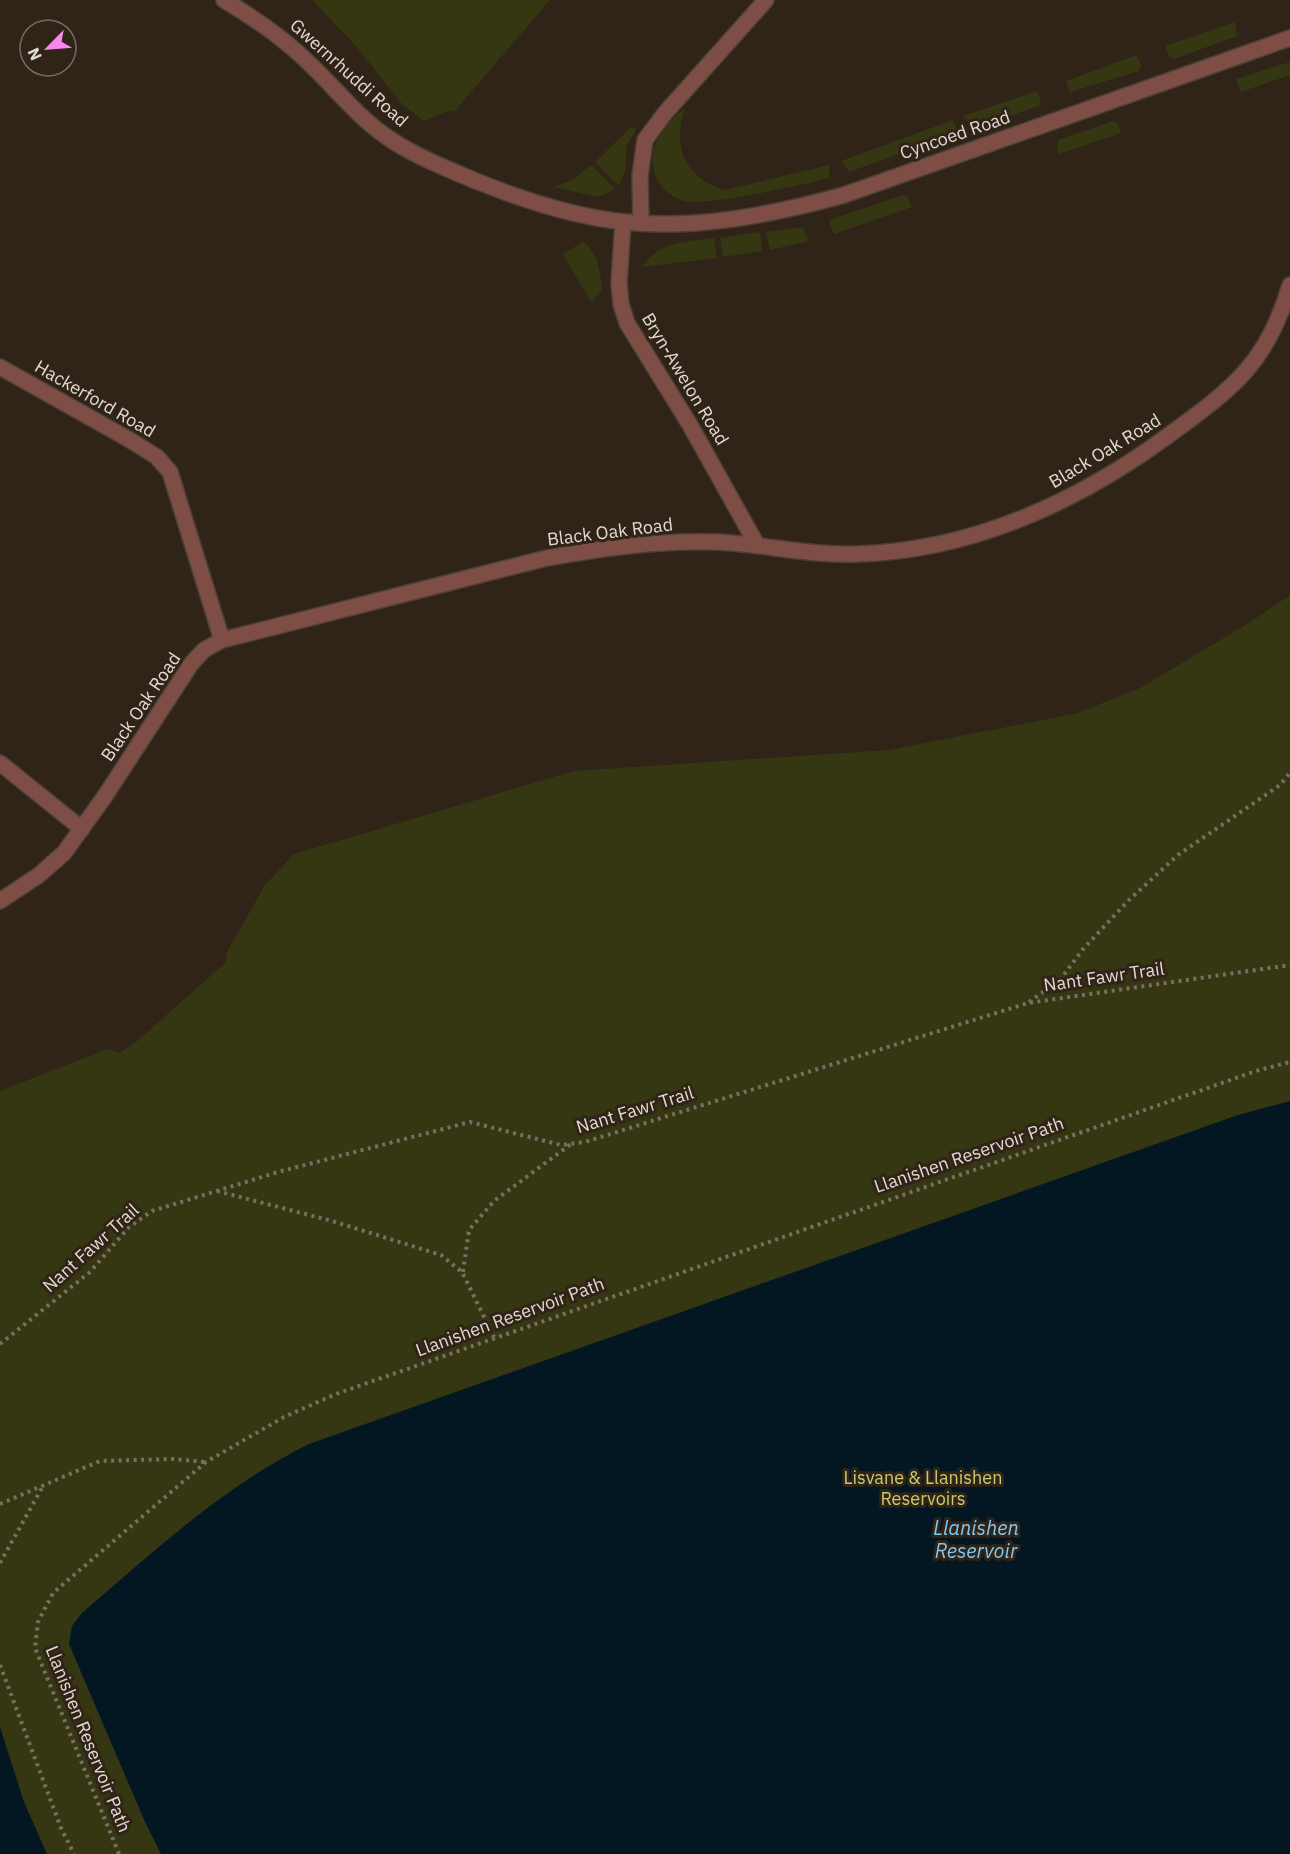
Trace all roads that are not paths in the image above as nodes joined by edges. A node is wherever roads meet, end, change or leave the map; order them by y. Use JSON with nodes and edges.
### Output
{"nodes":[{"id":1,"x":224,"y":0,"type":"edge"},
{"id":2,"x":766,"y":0,"type":"edge"},
{"id":3,"x":1290,"y":38,"type":"edge"},
{"id":4,"x":623,"y":222,"type":"junction"},
{"id":5,"x":641,"y":223,"type":"junction"},
{"id":6,"x":1290,"y":285,"type":"edge"},
{"id":7,"x":0,"y":367,"type":"edge"},
{"id":8,"x":757,"y":545,"type":"junction"},
{"id":9,"x":222,"y":640,"type":"junction"},
{"id":10,"x":0,"y":763,"type":"edge"},
{"id":11,"x":82,"y":829,"type":"junction"},
{"id":12,"x":0,"y":901,"type":"edge"}],
"edges":[{"from":1,"to":4,"type":"street","name":"Gwernrhuddi Road"},
{"from":2,"to":5,"type":"street"},
{"from":3,"to":5,"type":"street","name":"Cyncoed Road"},
{"from":4,"to":5,"type":"street","name":"Cyncoed Road"},
{"from":4,"to":8,"type":"street","name":"Bryn-Awelon Road"},
{"from":6,"to":8,"type":"street","name":"Black Oak Road"},
{"from":7,"to":9,"type":"street","name":"Hackerford Road"},
{"from":8,"to":9,"type":"street","name":"Black Oak Road"},
{"from":9,"to":11,"type":"street","name":"Black Oak Road"},
{"from":10,"to":11,"type":"street"},
{"from":11,"to":12,"type":"street","name":"Black Oak Road"}]}
